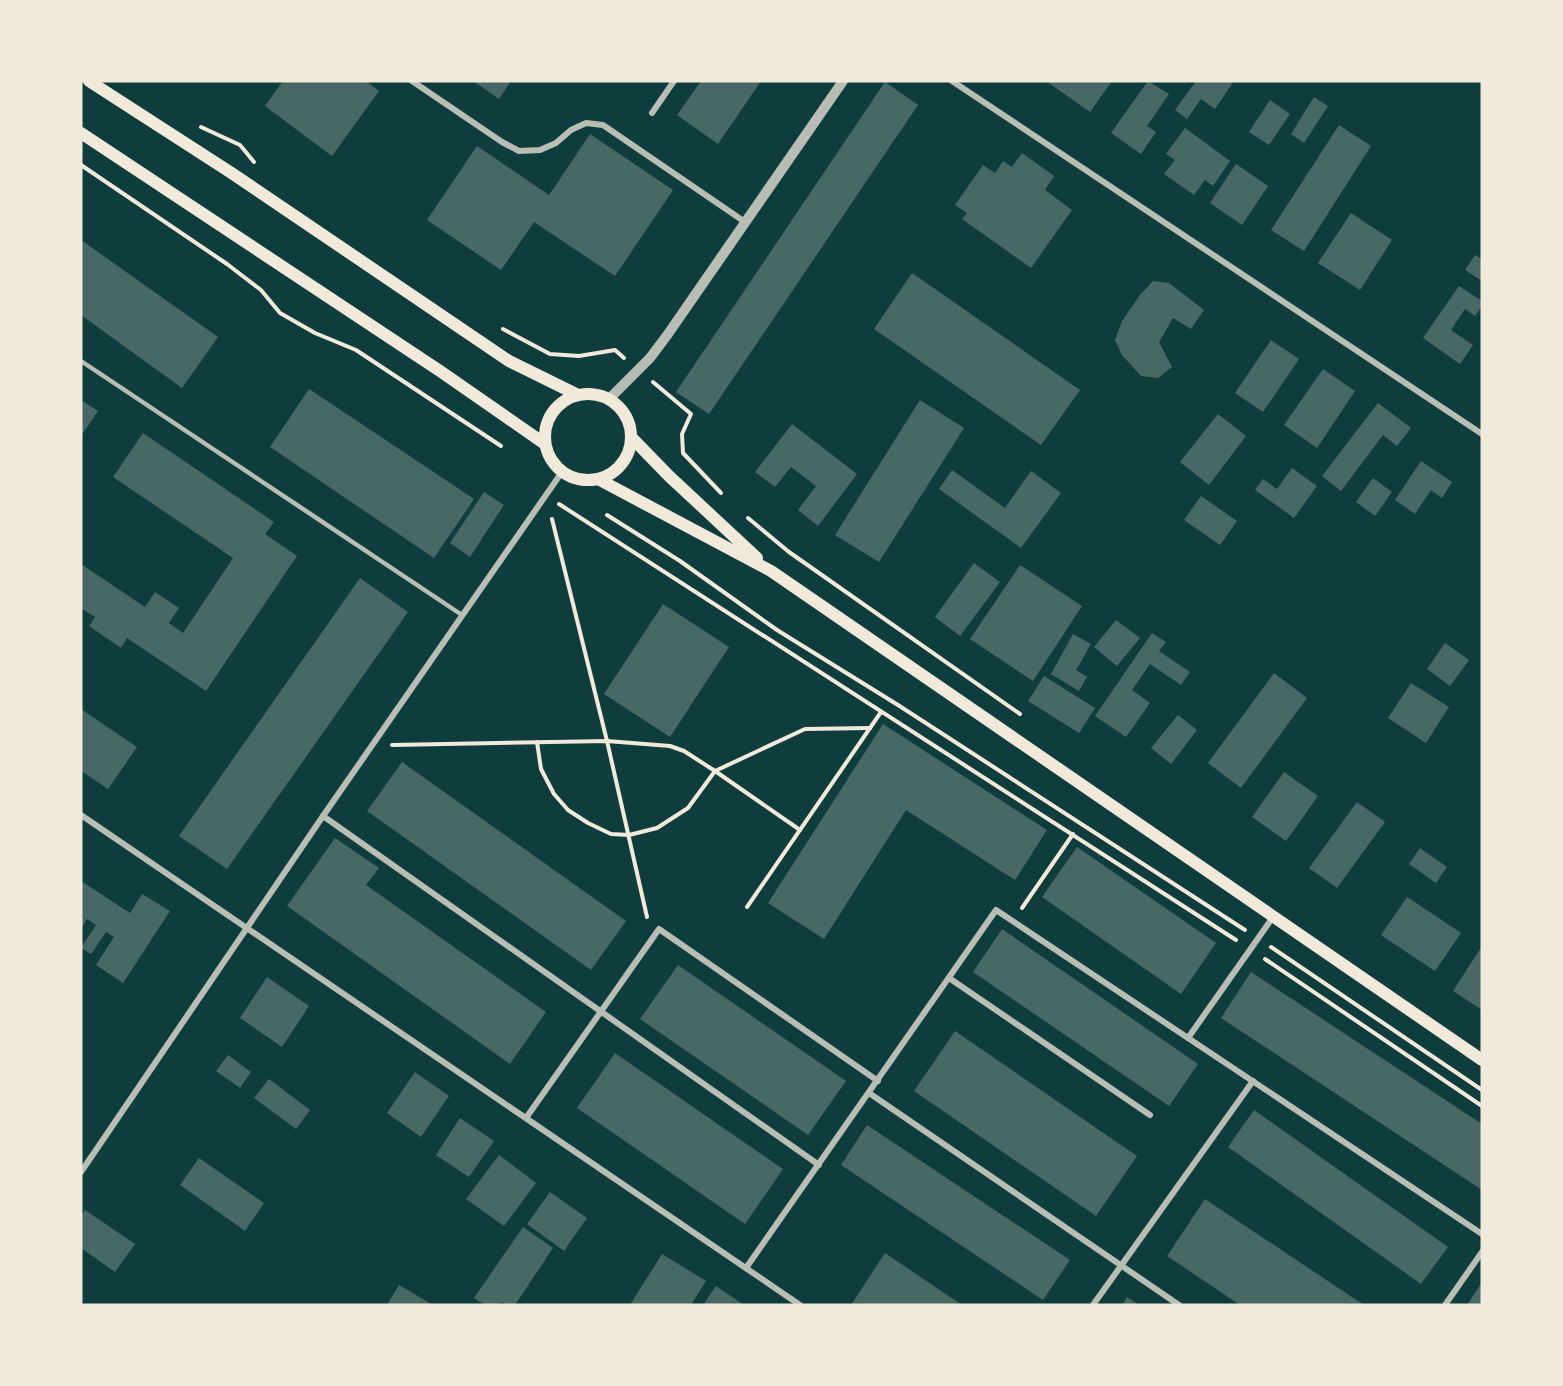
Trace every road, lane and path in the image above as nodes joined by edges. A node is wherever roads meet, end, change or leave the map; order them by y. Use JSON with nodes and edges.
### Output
{"nodes":[{"id":1,"x":89,"y":81,"type":"edge"},
{"id":2,"x":412,"y":81,"type":"edge"},
{"id":3,"x":674,"y":81,"type":"edge"},
{"id":4,"x":843,"y":81,"type":"edge"},
{"id":5,"x":952,"y":81,"type":"edge"},
{"id":6,"x":652,"y":113,"type":"dead end"},
{"id":7,"x":199,"y":126,"type":"dead end"},
{"id":8,"x":81,"y":133,"type":"edge"},
{"id":9,"x":81,"y":165,"type":"edge"},
{"id":10,"x":255,"y":165,"type":"dead end"},
{"id":11,"x":745,"y":222,"type":"junction"},
{"id":12,"x":498,"y":327,"type":"dead end"},
{"id":13,"x":81,"y":361,"type":"edge"},
{"id":14,"x":632,"y":364,"type":"dead end"},
{"id":15,"x":649,"y":379,"type":"dead end"},
{"id":16,"x":578,"y":395,"type":"junction"},
{"id":17,"x":609,"y":399,"type":"junction"},
{"id":18,"x":1482,"y":434,"type":"edge"},
{"id":19,"x":631,"y":437,"type":"junction"},
{"id":20,"x":545,"y":444,"type":"junction"},
{"id":21,"x":501,"y":446,"type":"dead end"},
{"id":22,"x":562,"y":472,"type":"junction"},
{"id":23,"x":598,"y":479,"type":"junction"},
{"id":24,"x":546,"y":495,"type":"junction"},
{"id":25,"x":723,"y":495,"type":"dead end"},
{"id":26,"x":607,"y":515,"type":"dead end"},
{"id":27,"x":746,"y":516,"type":"dead end"},
{"id":28,"x":771,"y":571,"type":"junction"},
{"id":29,"x":462,"y":615,"type":"junction"},
{"id":30,"x":881,"y":712,"type":"junction"},
{"id":31,"x":1023,"y":716,"type":"dead end"},
{"id":32,"x":870,"y":728,"type":"junction"},
{"id":33,"x":607,"y":741,"type":"junction"},
{"id":34,"x":537,"y":742,"type":"junction"},
{"id":35,"x":373,"y":746,"type":"junction"},
{"id":36,"x":716,"y":771,"type":"junction"},
{"id":37,"x":81,"y":815,"type":"edge"},
{"id":38,"x":323,"y":816,"type":"junction"},
{"id":39,"x":800,"y":830,"type":"junction"},
{"id":40,"x":1073,"y":834,"type":"junction"},
{"id":41,"x":629,"y":835,"type":"junction"},
{"id":42,"x":747,"y":907,"type":"dead end"},
{"id":43,"x":1273,"y":917,"type":"junction"},
{"id":44,"x":1013,"y":921,"type":"junction"},
{"id":45,"x":247,"y":928,"type":"junction"},
{"id":46,"x":659,"y":929,"type":"junction"},
{"id":47,"x":1252,"y":935,"type":"dead end"},
{"id":48,"x":1262,"y":941,"type":"dead end"},
{"id":49,"x":1250,"y":948,"type":"junction"},
{"id":50,"x":949,"y":978,"type":"junction"},
{"id":51,"x":600,"y":1010,"type":"junction"},
{"id":52,"x":1188,"y":1038,"type":"junction"},
{"id":53,"x":1482,"y":1060,"type":"edge"},
{"id":54,"x":878,"y":1081,"type":"junction"},
{"id":55,"x":1253,"y":1081,"type":"junction"},
{"id":56,"x":1482,"y":1090,"type":"edge"},
{"id":57,"x":869,"y":1093,"type":"junction"},
{"id":58,"x":1482,"y":1106,"type":"edge"},
{"id":59,"x":1150,"y":1115,"type":"dead end"},
{"id":60,"x":526,"y":1118,"type":"junction"},
{"id":61,"x":819,"y":1165,"type":"junction"},
{"id":62,"x":81,"y":1172,"type":"edge"},
{"id":63,"x":1482,"y":1234,"type":"edge"},
{"id":64,"x":1482,"y":1252,"type":"edge"},
{"id":65,"x":1121,"y":1266,"type":"junction"},
{"id":66,"x":746,"y":1268,"type":"junction"},
{"id":67,"x":800,"y":1305,"type":"edge"},
{"id":68,"x":1093,"y":1305,"type":"edge"},
{"id":69,"x":1179,"y":1305,"type":"edge"},
{"id":70,"x":1445,"y":1305,"type":"edge"}],
"edges":[{"from":1,"to":16,"type":"main road"},
{"from":2,"to":11,"type":"street"},
{"from":3,"to":6,"type":"street"},
{"from":4,"to":11,"type":"street"},
{"from":5,"to":18,"type":"street"},
{"from":7,"to":10,"type":"path"},
{"from":8,"to":20,"type":"main road"},
{"from":9,"to":21,"type":"path"},
{"from":11,"to":17,"type":"street"},
{"from":12,"to":14,"type":"path"},
{"from":13,"to":29,"type":"lane"},
{"from":15,"to":25,"type":"path"},
{"from":16,"to":17,"type":"main road"},
{"from":16,"to":20,"type":"main road"},
{"from":17,"to":19,"type":"main road"},
{"from":19,"to":23,"type":"main road"},
{"from":19,"to":28,"type":"main road"},
{"from":20,"to":22,"type":"main road"},
{"from":22,"to":23,"type":"main road"},
{"from":22,"to":24,"type":"street"},
{"from":23,"to":28,"type":"main road"},
{"from":24,"to":29,"type":"street"},
{"from":24,"to":30,"type":"path"},
{"from":24,"to":33,"type":"path"},
{"from":26,"to":47,"type":"path"},
{"from":27,"to":31,"type":"path"},
{"from":28,"to":43,"type":"main road"},
{"from":29,"to":35,"type":"street"},
{"from":30,"to":32,"type":"path"},
{"from":30,"to":40,"type":"path"},
{"from":32,"to":36,"type":"path"},
{"from":32,"to":39,"type":"path"},
{"from":33,"to":34,"type":"path"},
{"from":33,"to":36,"type":"path"},
{"from":33,"to":41,"type":"path"},
{"from":34,"to":35,"type":"path"},
{"from":34,"to":41,"type":"path"},
{"from":35,"to":38,"type":"street"},
{"from":36,"to":39,"type":"path"},
{"from":36,"to":41,"type":"path"},
{"from":37,"to":45,"type":"street"},
{"from":38,"to":45,"type":"street"},
{"from":38,"to":51,"type":"street"},
{"from":39,"to":42,"type":"path"},
{"from":40,"to":44,"type":"path"},
{"from":40,"to":49,"type":"path"},
{"from":41,"to":46,"type":"path"},
{"from":43,"to":49,"type":"street"},
{"from":43,"to":53,"type":"main road"},
{"from":44,"to":50,"type":"street"},
{"from":44,"to":52,"type":"street"},
{"from":45,"to":60,"type":"street"},
{"from":45,"to":62,"type":"street"},
{"from":46,"to":51,"type":"street"},
{"from":46,"to":54,"type":"street"},
{"from":48,"to":56,"type":"path"},
{"from":49,"to":52,"type":"street"},
{"from":49,"to":58,"type":"path"},
{"from":50,"to":54,"type":"street"},
{"from":50,"to":59,"type":"street"},
{"from":51,"to":60,"type":"street"},
{"from":51,"to":61,"type":"street"},
{"from":52,"to":55,"type":"street"},
{"from":54,"to":57,"type":"street"},
{"from":55,"to":63,"type":"street"},
{"from":55,"to":65,"type":"street"},
{"from":57,"to":61,"type":"street"},
{"from":57,"to":65,"type":"street"},
{"from":60,"to":66,"type":"street"},
{"from":61,"to":66,"type":"street"},
{"from":64,"to":70,"type":"street"},
{"from":65,"to":68,"type":"street"},
{"from":65,"to":69,"type":"street"},
{"from":66,"to":67,"type":"street"}]}
